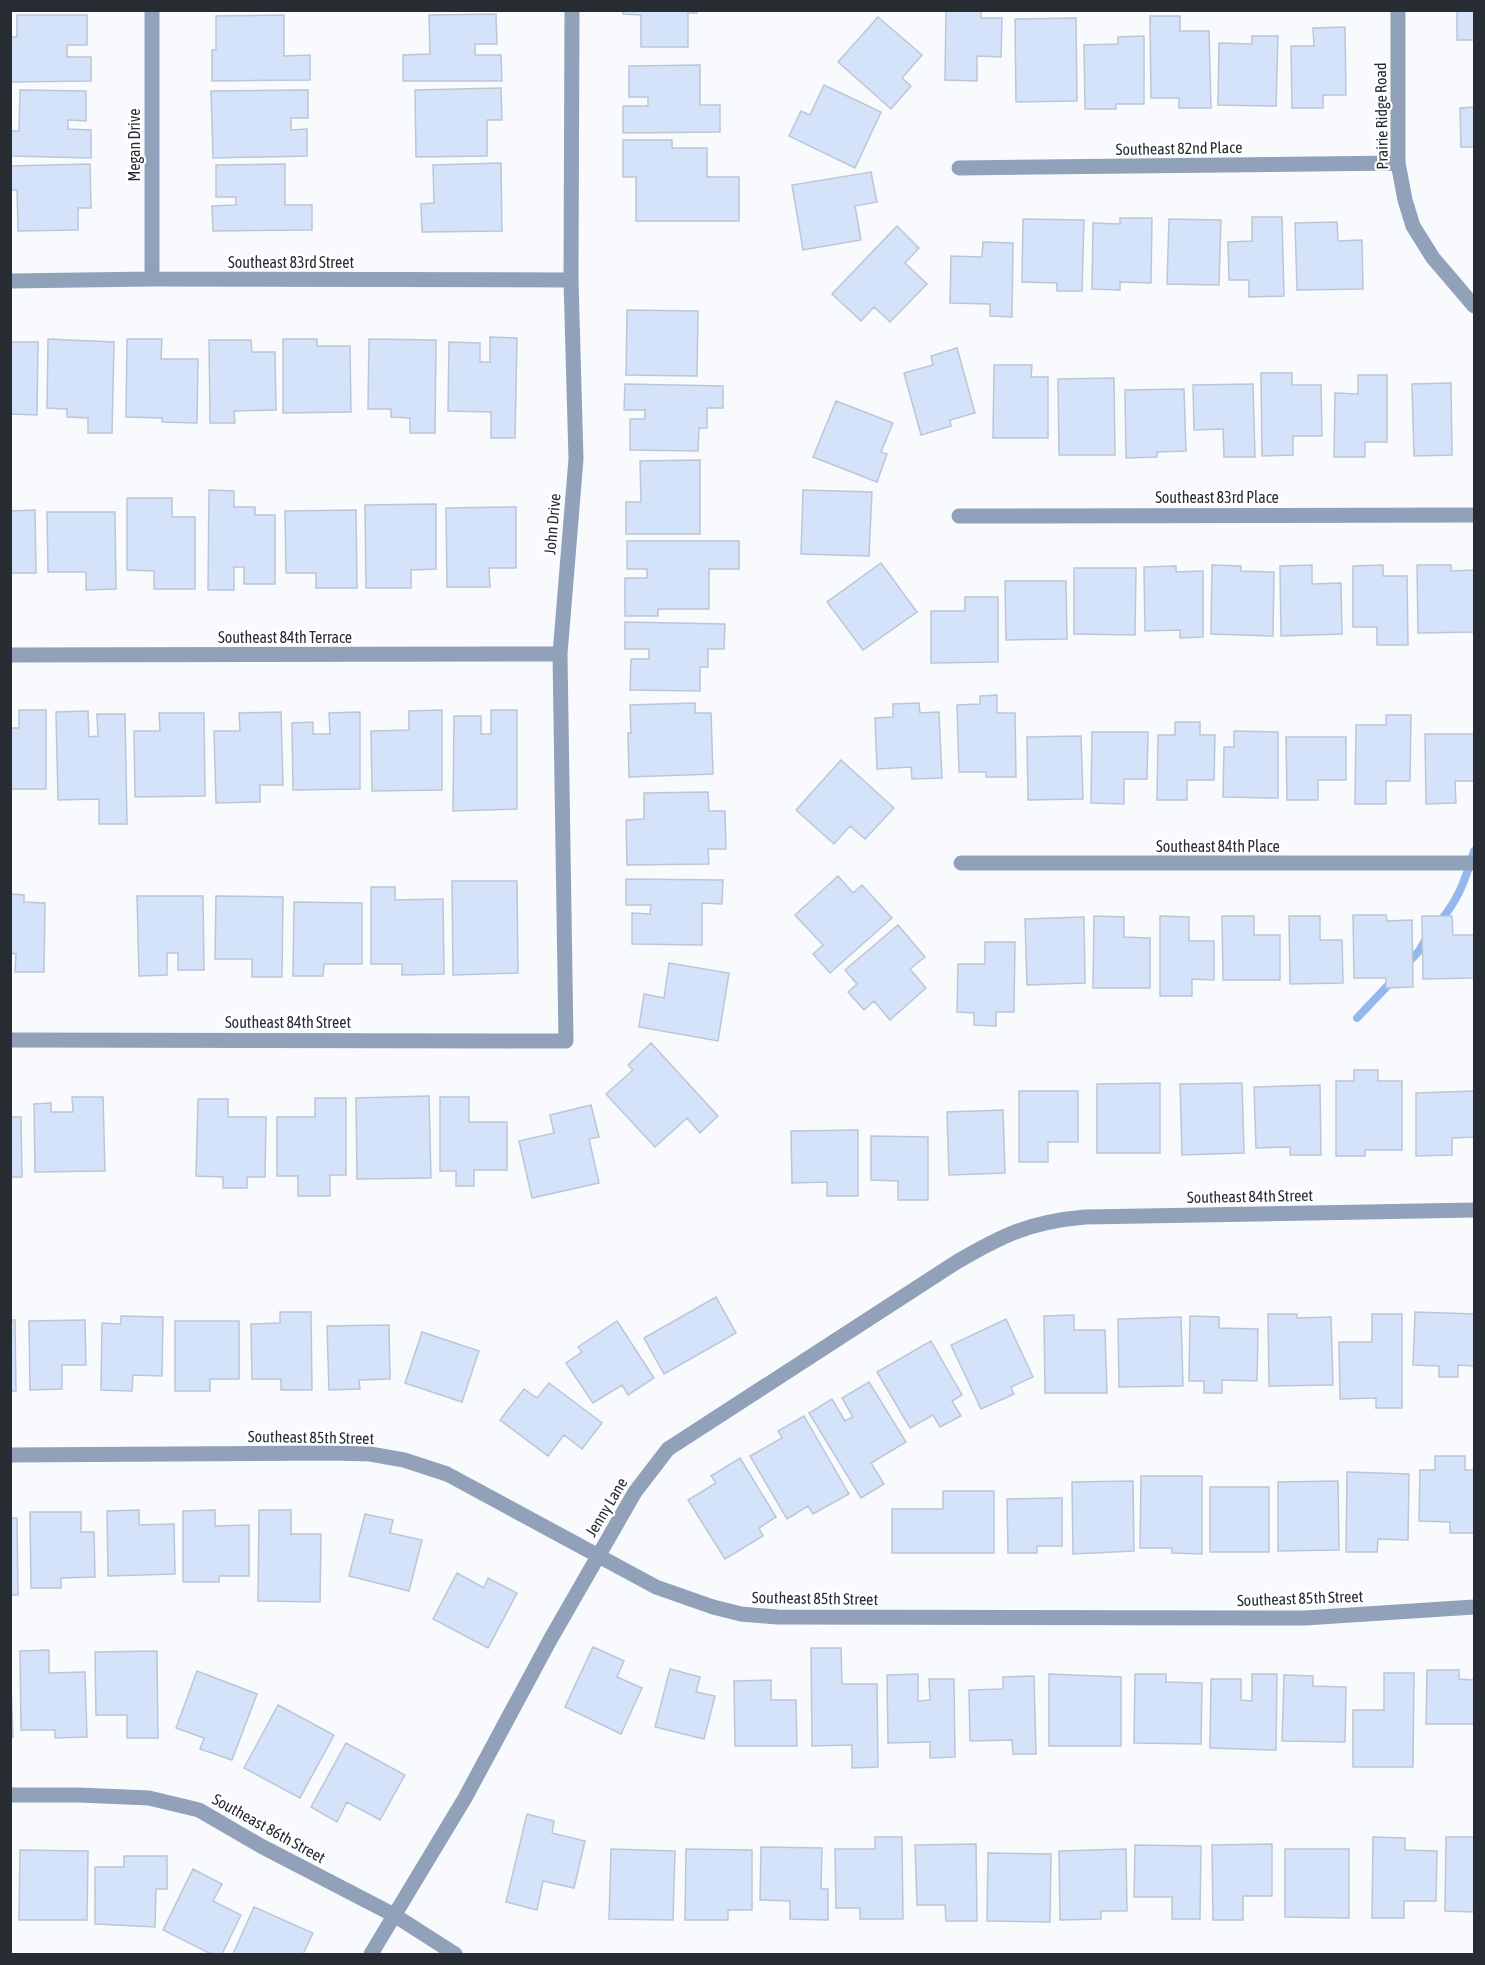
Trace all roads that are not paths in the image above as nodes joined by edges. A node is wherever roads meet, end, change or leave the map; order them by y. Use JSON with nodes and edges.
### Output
{"nodes":[{"id":1,"x":152,"y":10,"type":"edge"},
{"id":2,"x":572,"y":10,"type":"edge"},
{"id":3,"x":1398,"y":10,"type":"edge"},
{"id":4,"x":1398,"y":164,"type":"junction"},
{"id":5,"x":959,"y":168,"type":"dead end"},
{"id":6,"x":152,"y":279,"type":"junction"},
{"id":7,"x":571,"y":280,"type":"junction"},
{"id":8,"x":10,"y":281,"type":"edge"},
{"id":9,"x":1474,"y":306,"type":"edge"},
{"id":10,"x":1474,"y":514,"type":"edge"},
{"id":11,"x":959,"y":516,"type":"dead end"},
{"id":12,"x":560,"y":654,"type":"junction"},
{"id":13,"x":10,"y":655,"type":"edge"},
{"id":14,"x":961,"y":863,"type":"dead end"},
{"id":15,"x":1474,"y":863,"type":"edge"},
{"id":16,"x":10,"y":1040,"type":"edge"},
{"id":17,"x":566,"y":1041,"type":"joint"},
{"id":18,"x":1474,"y":1210,"type":"edge"},
{"id":19,"x":1027,"y":1226,"type":"joint"},
{"id":20,"x":10,"y":1455,"type":"edge"},
{"id":21,"x":598,"y":1556,"type":"junction"},
{"id":22,"x":1474,"y":1607,"type":"edge"},
{"id":23,"x":10,"y":1795,"type":"edge"},
{"id":24,"x":394,"y":1914,"type":"junction"},
{"id":25,"x":370,"y":1954,"type":"edge"},
{"id":26,"x":455,"y":1954,"type":"edge"}],
"edges":[{"from":1,"to":6,"type":"street","name":"Megan Drive"},
{"from":2,"to":7,"type":"street","name":"John Drive"},
{"from":3,"to":4,"type":"street","name":"Prairie Ridge Road"},
{"from":4,"to":5,"type":"street","name":"Southeast 82nd Place"},
{"from":4,"to":9,"type":"street","name":"Prairie Ridge Road"},
{"from":6,"to":7,"type":"street","name":"Southeast 83rd Street"},
{"from":6,"to":8,"type":"street","name":"Southeast 83rd Street"},
{"from":7,"to":12,"type":"street","name":"John Drive"},
{"from":10,"to":11,"type":"street","name":"Southeast 83rd Place"},
{"from":12,"to":13,"type":"street","name":"Southeast 84th Terrace"},
{"from":12,"to":17,"type":"street","name":"John Drive"},
{"from":14,"to":15,"type":"street","name":"Southeast 84th Place"},
{"from":16,"to":17,"type":"street","name":"Southeast 84th Street"},
{"from":18,"to":19,"type":"street","name":"Southeast 84th Street"},
{"from":19,"to":21,"type":"street","name":"Jenny Lane"},
{"from":20,"to":21,"type":"street","name":"Southeast 85th Street"},
{"from":21,"to":22,"type":"street","name":"Southeast 85th Street"},
{"from":21,"to":24,"type":"street","name":"Jenny Lane"},
{"from":23,"to":24,"type":"street","name":"Southeast 86th Street"},
{"from":24,"to":25,"type":"street","name":"Jenny Lane"},
{"from":24,"to":26,"type":"street","name":"Southeast 86th Street"}]}
